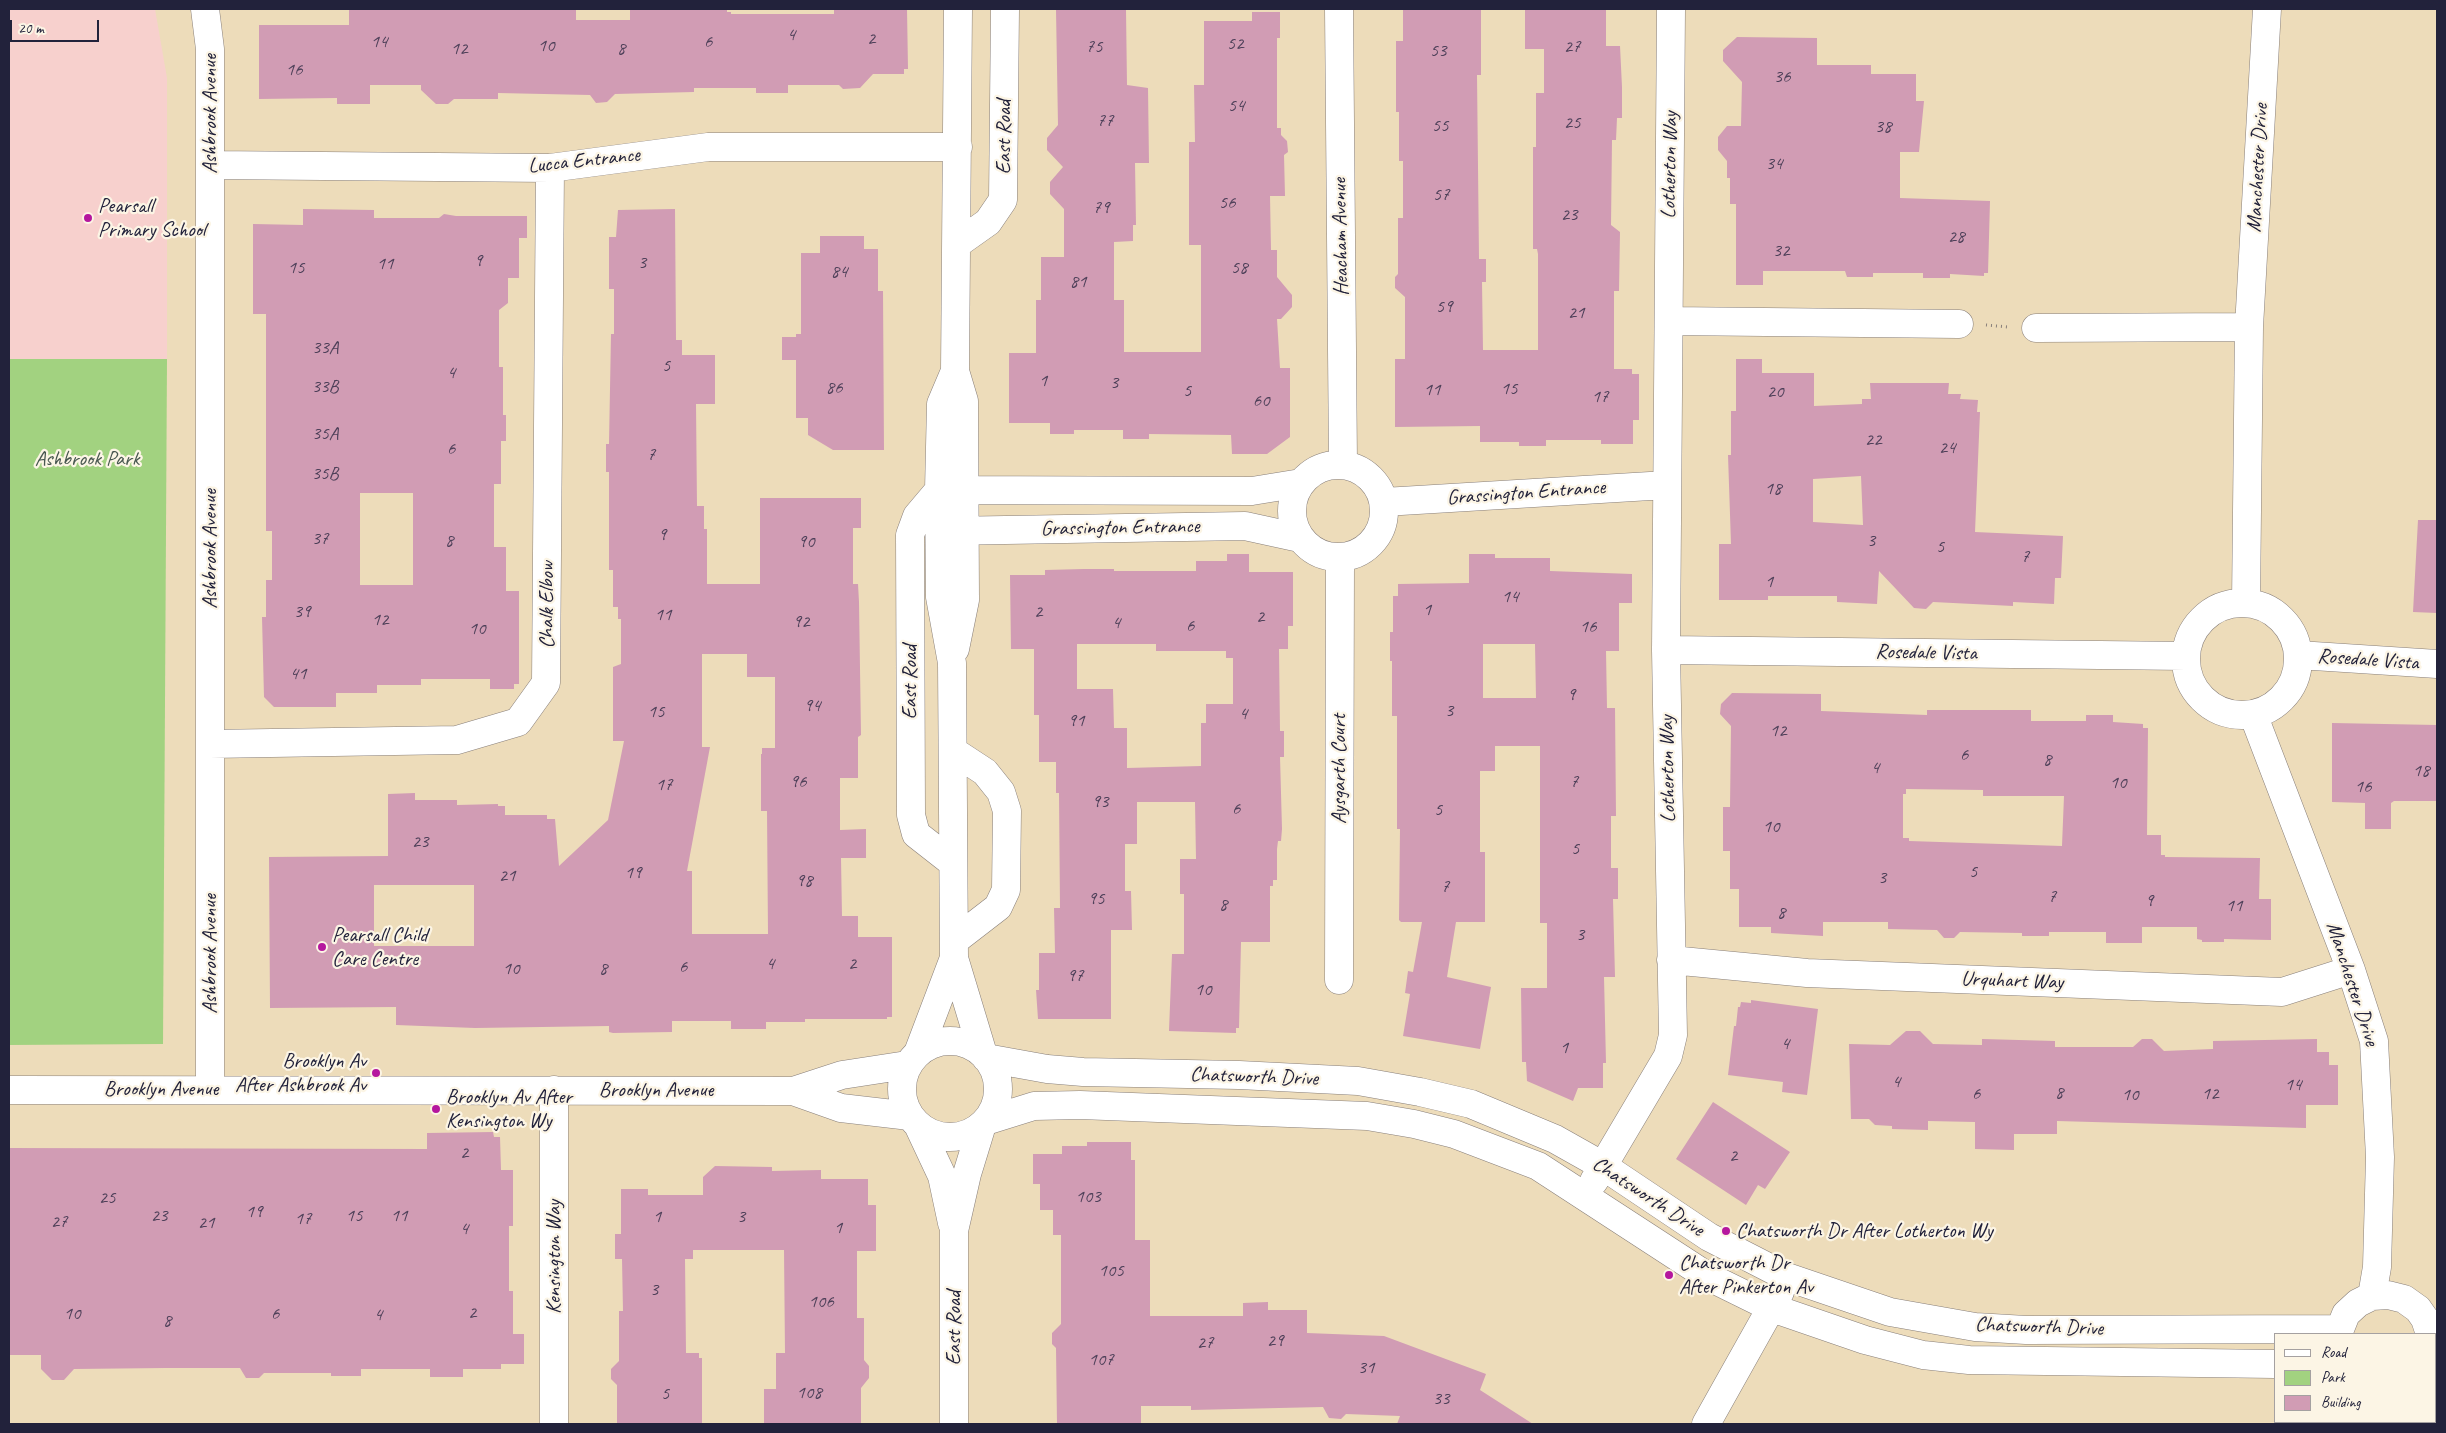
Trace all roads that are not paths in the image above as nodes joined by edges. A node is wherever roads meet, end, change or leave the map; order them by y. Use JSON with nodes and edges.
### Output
{"nodes":[{"id":1,"x":204,"y":9,"type":"edge"},
{"id":2,"x":958,"y":9,"type":"edge"},
{"id":3,"x":1005,"y":9,"type":"edge"},
{"id":4,"x":1339,"y":9,"type":"edge"},
{"id":5,"x":1672,"y":9,"type":"edge"},
{"id":6,"x":2267,"y":9,"type":"edge"},
{"id":7,"x":958,"y":147,"type":"junction"},
{"id":8,"x":210,"y":165,"type":"junction"},
{"id":9,"x":550,"y":168,"type":"junction"},
{"id":10,"x":957,"y":244,"type":"junction"},
{"id":11,"x":1669,"y":321,"type":"junction"},
{"id":12,"x":1959,"y":324,"type":"road end"},
{"id":13,"x":2249,"y":327,"type":"junction"},
{"id":14,"x":2036,"y":328,"type":"road end"},
{"id":15,"x":1343,"y":464,"type":"junction"},
{"id":16,"x":1301,"y":483,"type":"junction"},
{"id":17,"x":1667,"y":484,"type":"junction"},
{"id":18,"x":952,"y":490,"type":"junction"},
{"id":19,"x":1384,"y":502,"type":"junction"},
{"id":20,"x":952,"y":530,"type":"junction"},
{"id":21,"x":1300,"y":538,"type":"junction"},
{"id":22,"x":1340,"y":558,"type":"junction"},
{"id":23,"x":2246,"y":603,"type":"junction"},
{"id":24,"x":1666,"y":650,"type":"junction"},
{"id":25,"x":2298,"y":655,"type":"junction"},
{"id":26,"x":2186,"y":656,"type":"junction"},
{"id":27,"x":2437,"y":664,"type":"edge"},
{"id":28,"x":2253,"y":714,"type":"junction"},
{"id":29,"x":210,"y":744,"type":"junction"},
{"id":30,"x":953,"y":752,"type":"junction"},
{"id":31,"x":953,"y":863,"type":"junction"},
{"id":32,"x":954,"y":950,"type":"junction"},
{"id":33,"x":1671,"y":960,"type":"junction"},
{"id":34,"x":2351,"y":970,"type":"junction"},
{"id":35,"x":1339,"y":980,"type":"dead end"},
{"id":36,"x":984,"y":1056,"type":"junction"},
{"id":37,"x":912,"y":1059,"type":"junction"},
{"id":38,"x":1239,"y":1075,"type":"junction"},
{"id":39,"x":210,"y":1089,"type":"junction"},
{"id":40,"x":9,"y":1090,"type":"edge"},
{"id":41,"x":554,"y":1090,"type":"junction"},
{"id":42,"x":793,"y":1091,"type":"junction"},
{"id":43,"x":1240,"y":1109,"type":"junction"},
{"id":44,"x":914,"y":1121,"type":"junction"},
{"id":45,"x":984,"y":1123,"type":"junction"},
{"id":46,"x":1603,"y":1166,"type":"junction"},
{"id":47,"x":1585,"y":1194,"type":"junction"},
{"id":48,"x":954,"y":1231,"type":"junction"},
{"id":49,"x":1787,"y":1278,"type":"junction"},
{"id":50,"x":2372,"y":1296,"type":"junction"},
{"id":51,"x":1772,"y":1308,"type":"junction"},
{"id":52,"x":2431,"y":1325,"type":"edge"},
{"id":53,"x":2338,"y":1332,"type":"edge"},
{"id":54,"x":2274,"y":1364,"type":"edge"},
{"id":55,"x":554,"y":1424,"type":"edge"},
{"id":56,"x":954,"y":1424,"type":"edge"},
{"id":57,"x":1706,"y":1424,"type":"edge"}],
"edges":[{"from":1,"to":8,"type":"street","name":"Ashbrook Avenue"},
{"from":2,"to":7,"type":"street","name":"East Road"},
{"from":3,"to":10,"type":"street","name":"East Road"},
{"from":4,"to":15,"type":"street","name":"Heacham Avenue"},
{"from":5,"to":11,"type":"street","name":"Lotherton Way"},
{"from":6,"to":13,"type":"street","name":"Manchester Drive"},
{"from":7,"to":9,"type":"street","name":"Lucca Entrance"},
{"from":7,"to":10,"type":"street","name":"East Road"},
{"from":8,"to":9,"type":"street","name":"Lucca Entrance"},
{"from":8,"to":29,"type":"street","name":"Ashbrook Avenue"},
{"from":9,"to":29,"type":"street","name":"Chalk Elbow"},
{"from":10,"to":18,"type":"street","name":"East Road"},
{"from":11,"to":12,"type":"street"},
{"from":11,"to":17,"type":"street","name":"Lotherton Way"},
{"from":13,"to":14,"type":"street"},
{"from":13,"to":23,"type":"street","name":"Manchester Drive"},
{"from":15,"to":16,"type":"street"},
{"from":15,"to":19,"type":"street"},
{"from":16,"to":18,"type":"street","name":"Grassington Entrance"},
{"from":16,"to":21,"type":"street"},
{"from":17,"to":19,"type":"street","name":"Grassington Entrance"},
{"from":17,"to":24,"type":"street","name":"Lotherton Way"},
{"from":18,"to":20,"type":"street","name":"East Road"},
{"from":18,"to":31,"type":"street","name":"East Road"},
{"from":19,"to":22,"type":"street"},
{"from":20,"to":21,"type":"street","name":"Grassington Entrance"},
{"from":20,"to":30,"type":"street","name":"East Road"},
{"from":21,"to":22,"type":"street"},
{"from":22,"to":35,"type":"street","name":"Aysgarth Court"},
{"from":23,"to":25,"type":"street"},
{"from":23,"to":26,"type":"street"},
{"from":24,"to":26,"type":"street","name":"Rosedale Vista"},
{"from":24,"to":33,"type":"street","name":"Lotherton Way"},
{"from":25,"to":27,"type":"street","name":"Rosedale Vista"},
{"from":25,"to":28,"type":"street"},
{"from":26,"to":28,"type":"street"},
{"from":28,"to":34,"type":"street","name":"Manchester Drive"},
{"from":29,"to":39,"type":"street","name":"Ashbrook Avenue"},
{"from":30,"to":31,"type":"street","name":"East Road"},
{"from":30,"to":32,"type":"street"},
{"from":31,"to":32,"type":"street","name":"East Road"},
{"from":32,"to":36,"type":"street","name":"East Road"},
{"from":32,"to":37,"type":"street","name":"East Road"},
{"from":33,"to":34,"type":"street","name":"Urquhart Way"},
{"from":33,"to":46,"type":"street","name":"Lotherton Way"},
{"from":34,"to":50,"type":"street","name":"Manchester Drive"},
{"from":36,"to":37,"type":"street"},
{"from":36,"to":38,"type":"street","name":"Chatsworth Drive"},
{"from":36,"to":45,"type":"street"},
{"from":37,"to":42,"type":"street","name":"Brooklyn Avenue"},
{"from":37,"to":44,"type":"street"},
{"from":38,"to":43,"type":"street"},
{"from":38,"to":46,"type":"street","name":"Chatsworth Drive"},
{"from":39,"to":40,"type":"street","name":"Brooklyn Avenue"},
{"from":39,"to":41,"type":"street","name":"Brooklyn Avenue"},
{"from":41,"to":42,"type":"street","name":"Brooklyn Avenue"},
{"from":41,"to":55,"type":"street","name":"Kensington Way"},
{"from":42,"to":44,"type":"street","name":"Brooklyn Avenue"},
{"from":43,"to":45,"type":"street","name":"Chatsworth Drive"},
{"from":43,"to":47,"type":"street","name":"Chatsworth Drive"},
{"from":44,"to":45,"type":"street"},
{"from":44,"to":48,"type":"street","name":"East Road"},
{"from":45,"to":48,"type":"street","name":"East Road"},
{"from":46,"to":47,"type":"street","name":"Lotherton Way"},
{"from":46,"to":49,"type":"street","name":"Chatsworth Drive"},
{"from":47,"to":51,"type":"street","name":"Chatsworth Drive"},
{"from":48,"to":56,"type":"street","name":"East Road"},
{"from":49,"to":51,"type":"street"},
{"from":49,"to":53,"type":"street","name":"Chatsworth Drive"},
{"from":50,"to":52,"type":"street"},
{"from":50,"to":53,"type":"street"},
{"from":51,"to":54,"type":"street","name":"Chatsworth Drive"},
{"from":51,"to":57,"type":"street"}]}
